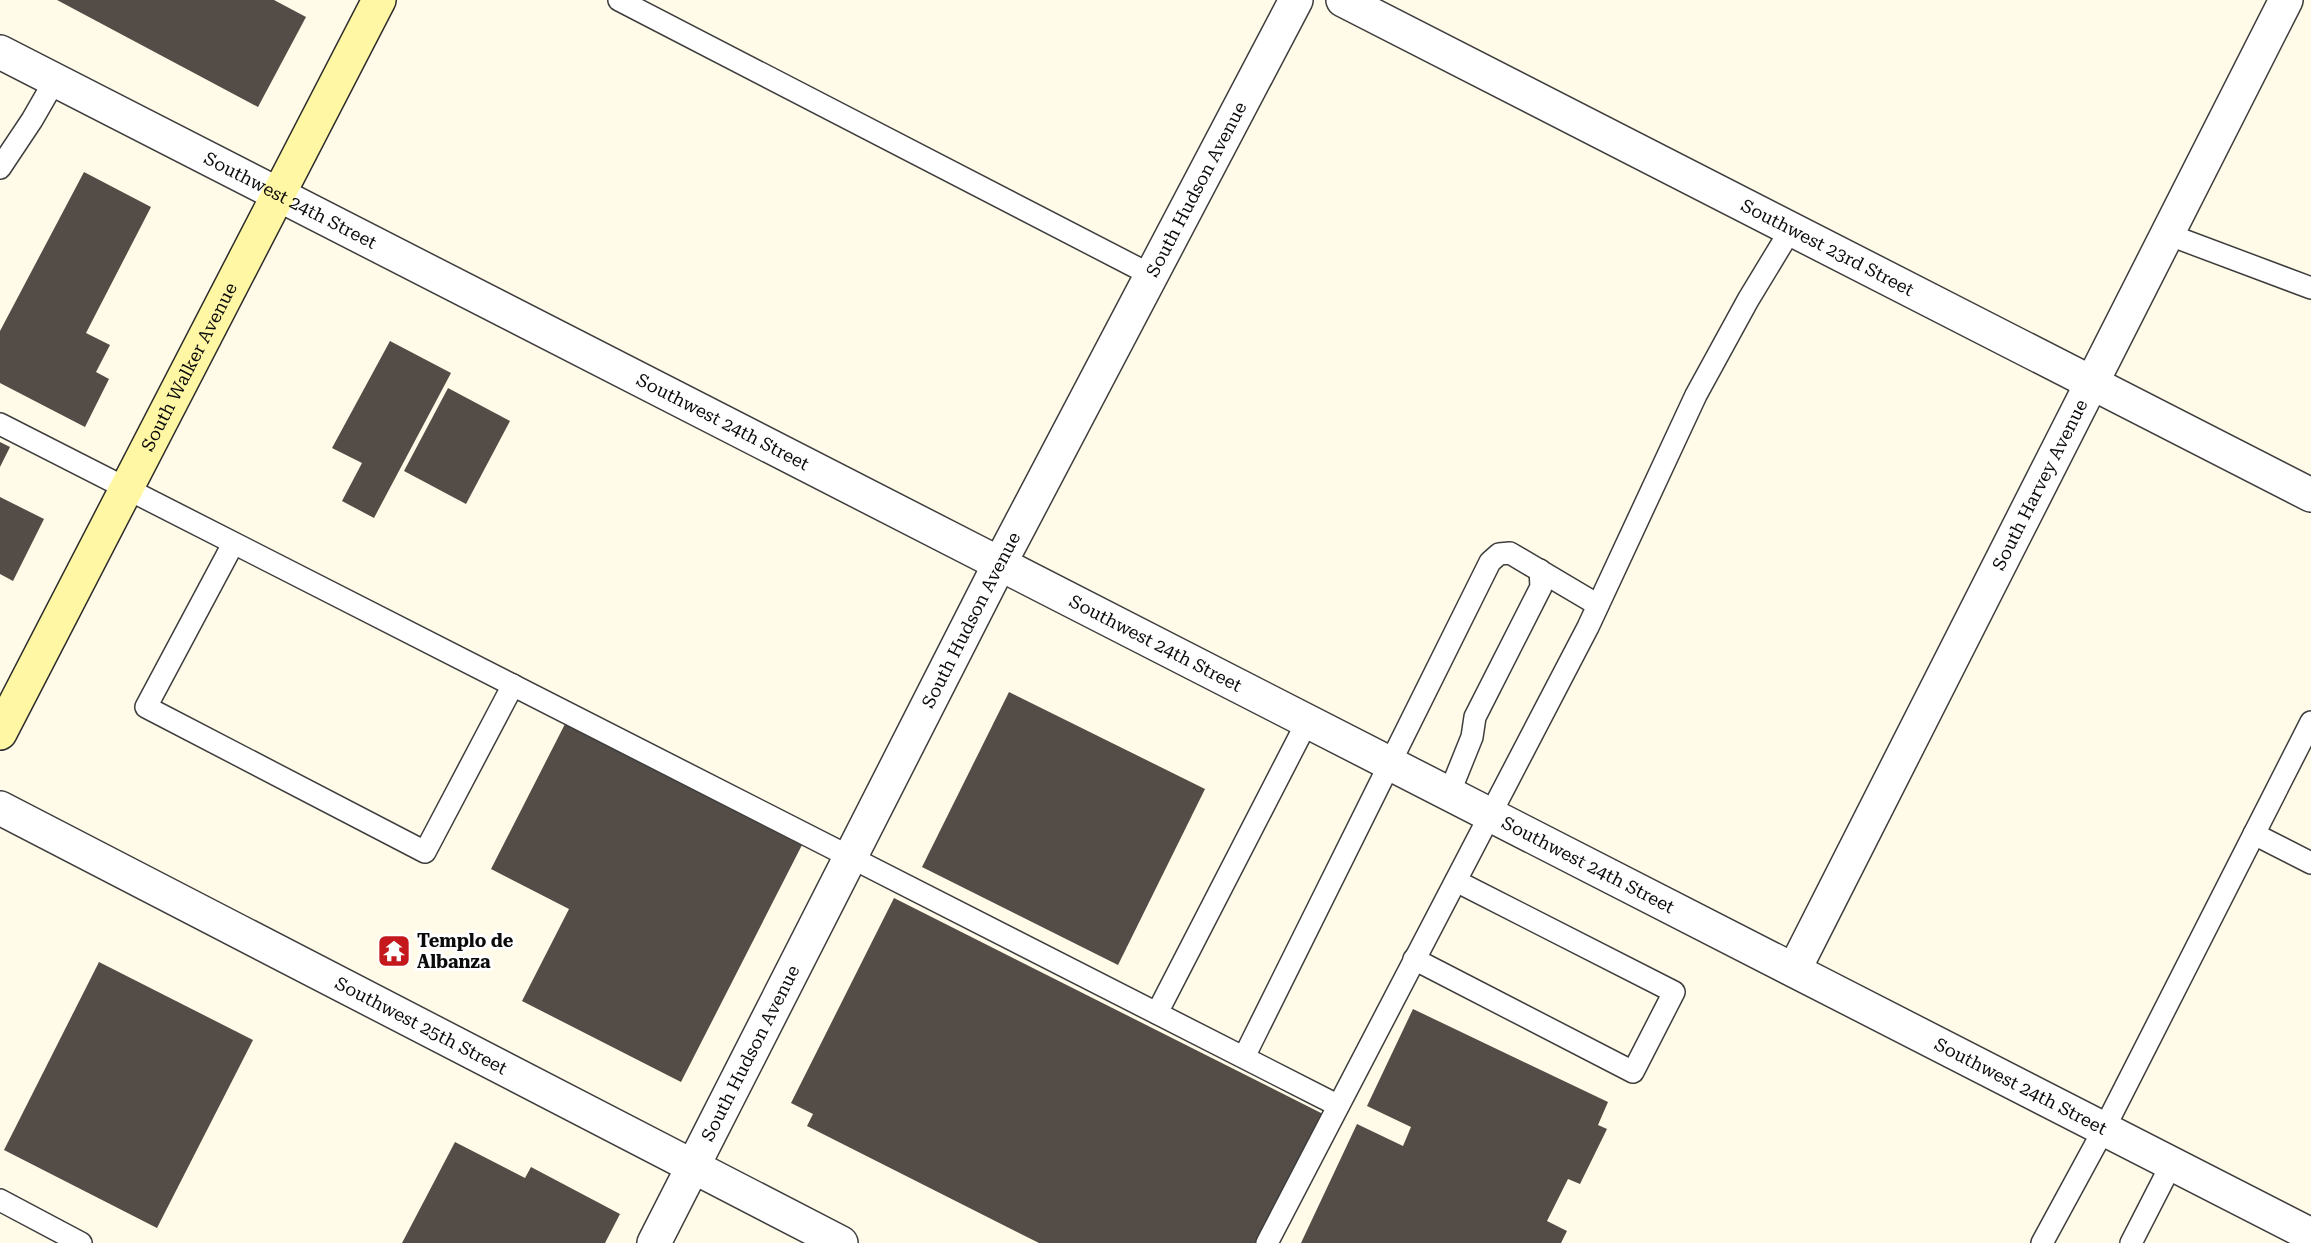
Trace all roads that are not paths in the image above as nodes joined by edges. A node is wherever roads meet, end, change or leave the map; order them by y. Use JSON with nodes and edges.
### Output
{"nodes":[{"id":1,"x":379,"y":0,"type":"edge"},
{"id":2,"x":619,"y":0,"type":"edge"},
{"id":3,"x":1296,"y":0,"type":"edge"},
{"id":4,"x":1343,"y":0,"type":"edge"},
{"id":5,"x":2286,"y":0,"type":"edge"},
{"id":6,"x":0,"y":52,"type":"edge"},
{"id":7,"x":55,"y":80,"type":"junction"},
{"id":8,"x":0,"y":168,"type":"edge"},
{"id":9,"x":279,"y":195,"type":"junction"},
{"id":10,"x":1791,"y":229,"type":"junction"},
{"id":11,"x":2167,"y":234,"type":"junction"},
{"id":12,"x":1151,"y":275,"type":"junction"},
{"id":13,"x":2311,"y":288,"type":"edge"},
{"id":14,"x":2091,"y":382,"type":"junction"},
{"id":15,"x":0,"y":424,"type":"edge"},
{"id":16,"x":128,"y":490,"type":"junction"},
{"id":17,"x":2311,"y":495,"type":"edge"},
{"id":18,"x":233,"y":544,"type":"junction"},
{"id":19,"x":999,"y":565,"type":"junction"},
{"id":20,"x":1539,"y":570,"type":"junction"},
{"id":21,"x":1598,"y":605,"type":"junction"},
{"id":22,"x":513,"y":685,"type":"junction"},
{"id":23,"x":1307,"y":722,"type":"junction"},
{"id":24,"x":2311,"y":722,"type":"edge"},
{"id":25,"x":0,"y":733,"type":"edge"},
{"id":26,"x":1390,"y":764,"type":"junction"},
{"id":27,"x":1449,"y":794,"type":"junction"},
{"id":28,"x":0,"y":808,"type":"edge"},
{"id":29,"x":1490,"y":815,"type":"junction"},
{"id":30,"x":2254,"y":834,"type":"junction"},
{"id":31,"x":852,"y":856,"type":"junction"},
{"id":32,"x":2311,"y":863,"type":"edge"},
{"id":33,"x":1456,"y":881,"type":"junction"},
{"id":34,"x":1414,"y":958,"type":"junction"},
{"id":35,"x":1794,"y":970,"type":"junction"},
{"id":36,"x":1157,"y":1013,"type":"junction"},
{"id":37,"x":1244,"y":1057,"type":"junction"},
{"id":38,"x":1337,"y":1105,"type":"junction"},
{"id":39,"x":2104,"y":1129,"type":"junction"},
{"id":40,"x":2172,"y":1163,"type":"junction"},
{"id":41,"x":692,"y":1167,"type":"junction"},
{"id":42,"x":0,"y":1200,"type":"edge"},
{"id":43,"x":2311,"y":1234,"type":"edge"},
{"id":44,"x":2138,"y":1240,"type":"edge"},
{"id":45,"x":81,"y":1243,"type":"edge"},
{"id":46,"x":654,"y":1243,"type":"edge"},
{"id":47,"x":842,"y":1243,"type":"edge"},
{"id":48,"x":1267,"y":1243,"type":"edge"},
{"id":49,"x":2042,"y":1243,"type":"edge"}],
"edges":[{"from":1,"to":9,"type":"main road","name":"South Walker Avenue"},
{"from":2,"to":12,"type":"lane"},
{"from":3,"to":12,"type":"street","name":"South Hudson Avenue"},
{"from":4,"to":10,"type":"street","name":"Southwest 23rd Street"},
{"from":5,"to":11,"type":"street","name":"South Harvey Avenue"},
{"from":6,"to":7,"type":"street","name":"Southwest 24th Street"},
{"from":7,"to":8,"type":"lane"},
{"from":7,"to":9,"type":"street","name":"Southwest 24th Street"},
{"from":9,"to":16,"type":"main road","name":"South Walker Avenue"},
{"from":9,"to":19,"type":"street","name":"Southwest 24th Street"},
{"from":10,"to":14,"type":"street","name":"Southwest 23rd Street"},
{"from":10,"to":21,"type":"lane"},
{"from":11,"to":13,"type":"lane"},
{"from":11,"to":14,"type":"street","name":"South Harvey Avenue"},
{"from":12,"to":19,"type":"street","name":"South Hudson Avenue"},
{"from":14,"to":17,"type":"street","name":"Southwest 23rd Street"},
{"from":14,"to":35,"type":"street","name":"South Harvey Avenue"},
{"from":15,"to":16,"type":"lane"},
{"from":16,"to":18,"type":"lane"},
{"from":16,"to":25,"type":"main road","name":"South Walker Avenue"},
{"from":18,"to":22,"type":"lane"},
{"from":18,"to":22,"type":"lane"},
{"from":19,"to":23,"type":"street","name":"Southwest 24th Street"},
{"from":19,"to":31,"type":"street","name":"South Hudson Avenue"},
{"from":20,"to":21,"type":"lane"},
{"from":20,"to":26,"type":"lane"},
{"from":20,"to":27,"type":"lane"},
{"from":21,"to":29,"type":"lane"},
{"from":22,"to":31,"type":"lane"},
{"from":23,"to":26,"type":"street","name":"Southwest 24th Street"},
{"from":23,"to":36,"type":"lane"},
{"from":24,"to":30,"type":"lane"},
{"from":26,"to":27,"type":"street","name":"Southwest 24th Street"},
{"from":26,"to":37,"type":"lane"},
{"from":27,"to":29,"type":"street","name":"Southwest 24th Street"},
{"from":28,"to":41,"type":"street","name":"Southwest 25th Street"},
{"from":29,"to":33,"type":"lane"},
{"from":29,"to":35,"type":"street","name":"Southwest 24th Street"},
{"from":30,"to":32,"type":"lane"},
{"from":30,"to":39,"type":"lane"},
{"from":31,"to":36,"type":"lane"},
{"from":31,"to":41,"type":"street","name":"South Hudson Avenue"},
{"from":33,"to":34,"type":"lane"},
{"from":33,"to":34,"type":"lane"},
{"from":34,"to":38,"type":"lane"},
{"from":35,"to":39,"type":"street","name":"Southwest 24th Street"},
{"from":36,"to":37,"type":"lane"},
{"from":37,"to":38,"type":"lane"},
{"from":38,"to":48,"type":"lane"},
{"from":39,"to":40,"type":"street","name":"Southwest 24th Street"},
{"from":39,"to":49,"type":"lane"},
{"from":40,"to":43,"type":"street","name":"Southwest 24th Street"},
{"from":40,"to":44,"type":"lane"},
{"from":41,"to":46,"type":"street","name":"South Hudson Avenue"},
{"from":41,"to":47,"type":"street","name":"Southwest 25th Street"},
{"from":42,"to":45,"type":"lane"}]}
